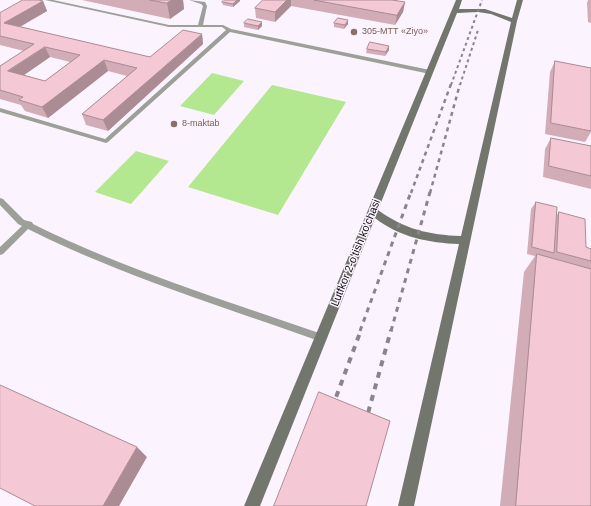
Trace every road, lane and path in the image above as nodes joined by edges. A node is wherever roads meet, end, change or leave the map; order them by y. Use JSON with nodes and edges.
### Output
{"nodes":[{"id":1,"x":47,"y":0,"type":"edge"},
{"id":2,"x":191,"y":0,"type":"edge"},
{"id":3,"x":459,"y":0,"type":"edge"},
{"id":4,"x":520,"y":0,"type":"edge"},
{"id":5,"x":454,"y":11,"type":"junction"},
{"id":6,"x":514,"y":21,"type":"junction"},
{"id":7,"x":200,"y":26,"type":"junction"},
{"id":8,"x":229,"y":30,"type":"junction"},
{"id":9,"x":430,"y":72,"type":"junction"},
{"id":10,"x":0,"y":110,"type":"edge"},
{"id":11,"x":0,"y":201,"type":"edge"},
{"id":12,"x":373,"y":211,"type":"junction"},
{"id":13,"x":29,"y":224,"type":"junction"},
{"id":14,"x":465,"y":240,"type":"junction"},
{"id":15,"x":0,"y":252,"type":"edge"},
{"id":16,"x":322,"y":338,"type":"junction"},
{"id":17,"x":252,"y":506,"type":"edge"},
{"id":18,"x":406,"y":506,"type":"edge"}],
"edges":[{"from":1,"to":7,"type":"lane"},
{"from":2,"to":7,"type":"lane"},
{"from":3,"to":5,"type":"main road","name":"Lutfkor 2-o'tish ko'chasi"},
{"from":4,"to":6,"type":"main road"},
{"from":5,"to":6,"type":"main road"},
{"from":5,"to":9,"type":"main road","name":"Lutfkor 2-o'tish ko'chasi"},
{"from":6,"to":14,"type":"main road"},
{"from":7,"to":8,"type":"lane"},
{"from":8,"to":9,"type":"lane"},
{"from":8,"to":10,"type":"lane"},
{"from":9,"to":12,"type":"main road","name":"Lutfkor 2-o'tish ko'chasi"},
{"from":11,"to":13,"type":"lane"},
{"from":12,"to":14,"type":"main road"},
{"from":12,"to":16,"type":"main road","name":"Lutfkor 2-o'tish ko'chasi"},
{"from":13,"to":15,"type":"lane"},
{"from":13,"to":16,"type":"lane"},
{"from":14,"to":18,"type":"main road"},
{"from":16,"to":17,"type":"main road","name":"Lutfkor 2-o'tish ko'chasi"}]}
